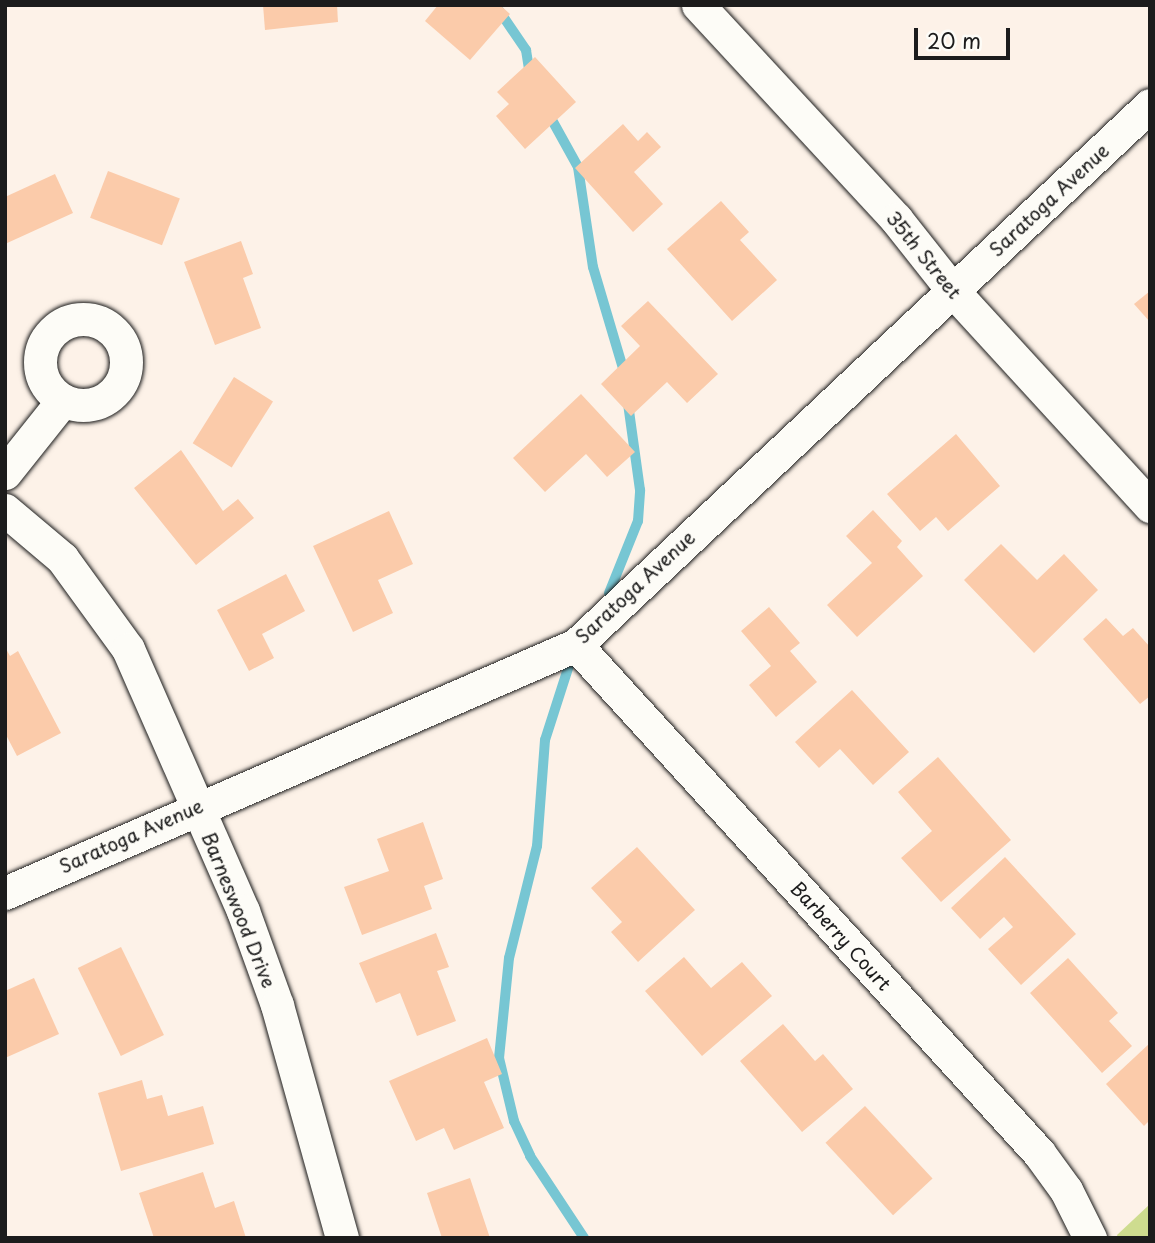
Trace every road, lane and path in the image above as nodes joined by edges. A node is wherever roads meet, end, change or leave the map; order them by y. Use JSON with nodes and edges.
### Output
{"nodes":[{"id":1,"x":698,"y":5,"type":"edge"},
{"id":2,"x":1150,"y":106,"type":"edge"},
{"id":3,"x":953,"y":291,"type":"junction"},
{"id":4,"x":63,"y":400,"type":"dead end"},
{"id":5,"x":5,"y":473,"type":"edge"},
{"id":6,"x":1150,"y":506,"type":"edge"},
{"id":7,"x":5,"y":510,"type":"edge"},
{"id":8,"x":576,"y":645,"type":"junction"},
{"id":9,"x":196,"y":806,"type":"junction"},
{"id":10,"x":5,"y":892,"type":"edge"},
{"id":11,"x":342,"y":1238,"type":"edge"},
{"id":12,"x":1090,"y":1238,"type":"edge"}],
"edges":[{"from":1,"to":3,"type":"street","name":"35th Street"},
{"from":2,"to":3,"type":"street","name":"Saratoga Avenue"},
{"from":3,"to":6,"type":"street","name":"35th Street"},
{"from":3,"to":8,"type":"street","name":"Saratoga Avenue"},
{"from":4,"to":5,"type":"street"},
{"from":7,"to":9,"type":"street","name":"Barneswood Drive"},
{"from":8,"to":9,"type":"street","name":"Saratoga Avenue"},
{"from":8,"to":12,"type":"street","name":"Barberry Court"},
{"from":9,"to":10,"type":"street","name":"Saratoga Avenue"},
{"from":9,"to":11,"type":"street","name":"Barneswood Drive"}]}
